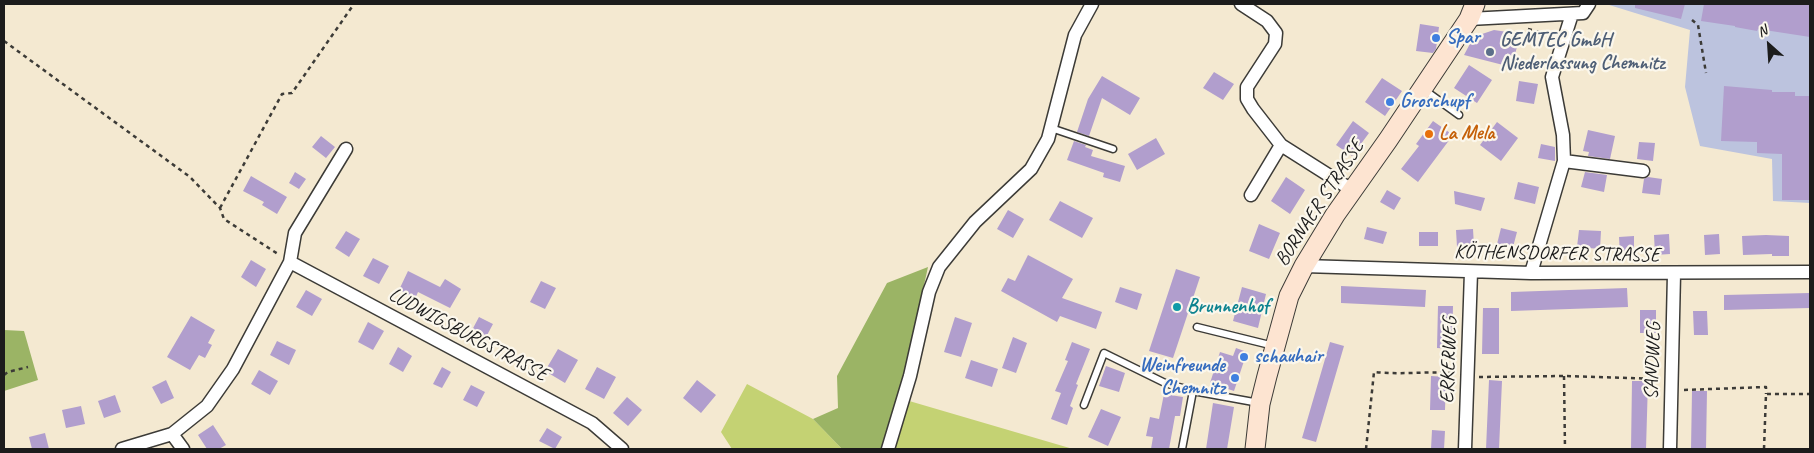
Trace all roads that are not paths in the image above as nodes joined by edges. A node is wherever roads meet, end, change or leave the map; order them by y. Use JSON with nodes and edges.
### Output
{"nodes":[{"id":1,"x":1092,"y":4,"type":"edge"},
{"id":2,"x":1241,"y":4,"type":"edge"},
{"id":3,"x":1589,"y":4,"type":"edge"},
{"id":4,"x":1472,"y":11,"type":"edge"},
{"id":5,"x":1572,"y":14,"type":"junction"},
{"id":6,"x":1422,"y":89,"type":"junction"},
{"id":7,"x":1459,"y":115,"type":"dead end"},
{"id":8,"x":1051,"y":128,"type":"junction"},
{"id":9,"x":1281,"y":145,"type":"junction"},
{"id":10,"x":346,"y":149,"type":"dead end"},
{"id":11,"x":1113,"y":149,"type":"dead end"},
{"id":12,"x":1564,"y":161,"type":"junction"},
{"id":13,"x":1643,"y":171,"type":"dead end"},
{"id":14,"x":1352,"y":190,"type":"junction"},
{"id":15,"x":1251,"y":195,"type":"dead end"},
{"id":16,"x":290,"y":262,"type":"junction"},
{"id":17,"x":1304,"y":266,"type":"junction"},
{"id":18,"x":1470,"y":272,"type":"junction"},
{"id":19,"x":1810,"y":272,"type":"edge"},
{"id":20,"x":1531,"y":273,"type":"junction"},
{"id":21,"x":1674,"y":274,"type":"junction"},
{"id":22,"x":1197,"y":327,"type":"dead end"},
{"id":23,"x":1275,"y":346,"type":"junction"},
{"id":24,"x":1193,"y":391,"type":"junction"},
{"id":25,"x":1260,"y":404,"type":"junction"},
{"id":26,"x":1084,"y":405,"type":"dead end"},
{"id":27,"x":172,"y":434,"type":"junction"},
{"id":28,"x":122,"y":449,"type":"edge"},
{"id":29,"x":183,"y":449,"type":"edge"},
{"id":30,"x":622,"y":449,"type":"edge"},
{"id":31,"x":888,"y":449,"type":"edge"},
{"id":32,"x":1182,"y":449,"type":"edge"},
{"id":33,"x":1255,"y":449,"type":"edge"},
{"id":34,"x":1465,"y":449,"type":"edge"},
{"id":35,"x":1670,"y":449,"type":"edge"}],
"edges":[{"from":1,"to":8,"type":"street"},
{"from":2,"to":9,"type":"street"},
{"from":3,"to":5,"type":"street"},
{"from":4,"to":5,"type":"street"},
{"from":4,"to":6,"type":"main road","name":"BORNAER STRASSE"},
{"from":5,"to":12,"type":"street"},
{"from":6,"to":7,"type":"lane"},
{"from":6,"to":14,"type":"main road","name":"BORNAER STRASSE"},
{"from":8,"to":11,"type":"lane"},
{"from":8,"to":31,"type":"street"},
{"from":9,"to":14,"type":"street"},
{"from":9,"to":15,"type":"street"},
{"from":10,"to":16,"type":"street"},
{"from":12,"to":13,"type":"street"},
{"from":12,"to":20,"type":"street"},
{"from":14,"to":17,"type":"main road","name":"BORNAER STRASSE"},
{"from":16,"to":27,"type":"street"},
{"from":16,"to":30,"type":"street","name":"LUDWIGSBURGSTRASSE"},
{"from":17,"to":18,"type":"street","name":"KÖTHENSDORFER STRASSE"},
{"from":17,"to":23,"type":"main road","name":"BORNAER STRASSE"},
{"from":18,"to":20,"type":"street","name":"KÖTHENSDORFER STRASSE"},
{"from":18,"to":34,"type":"street","name":"ERKERWEG"},
{"from":19,"to":21,"type":"street","name":"KÖTHENSDORFER STRASSE"},
{"from":20,"to":21,"type":"street","name":"KÖTHENSDORFER STRASSE"},
{"from":21,"to":35,"type":"street","name":"SANDWEG"},
{"from":22,"to":23,"type":"lane"},
{"from":23,"to":25,"type":"main road","name":"BORNAER STRASSE"},
{"from":24,"to":25,"type":"lane"},
{"from":24,"to":26,"type":"lane"},
{"from":24,"to":32,"type":"lane"},
{"from":25,"to":33,"type":"main road","name":"BORNAER STRASSE"},
{"from":27,"to":28,"type":"street"},
{"from":27,"to":29,"type":"street"}]}
